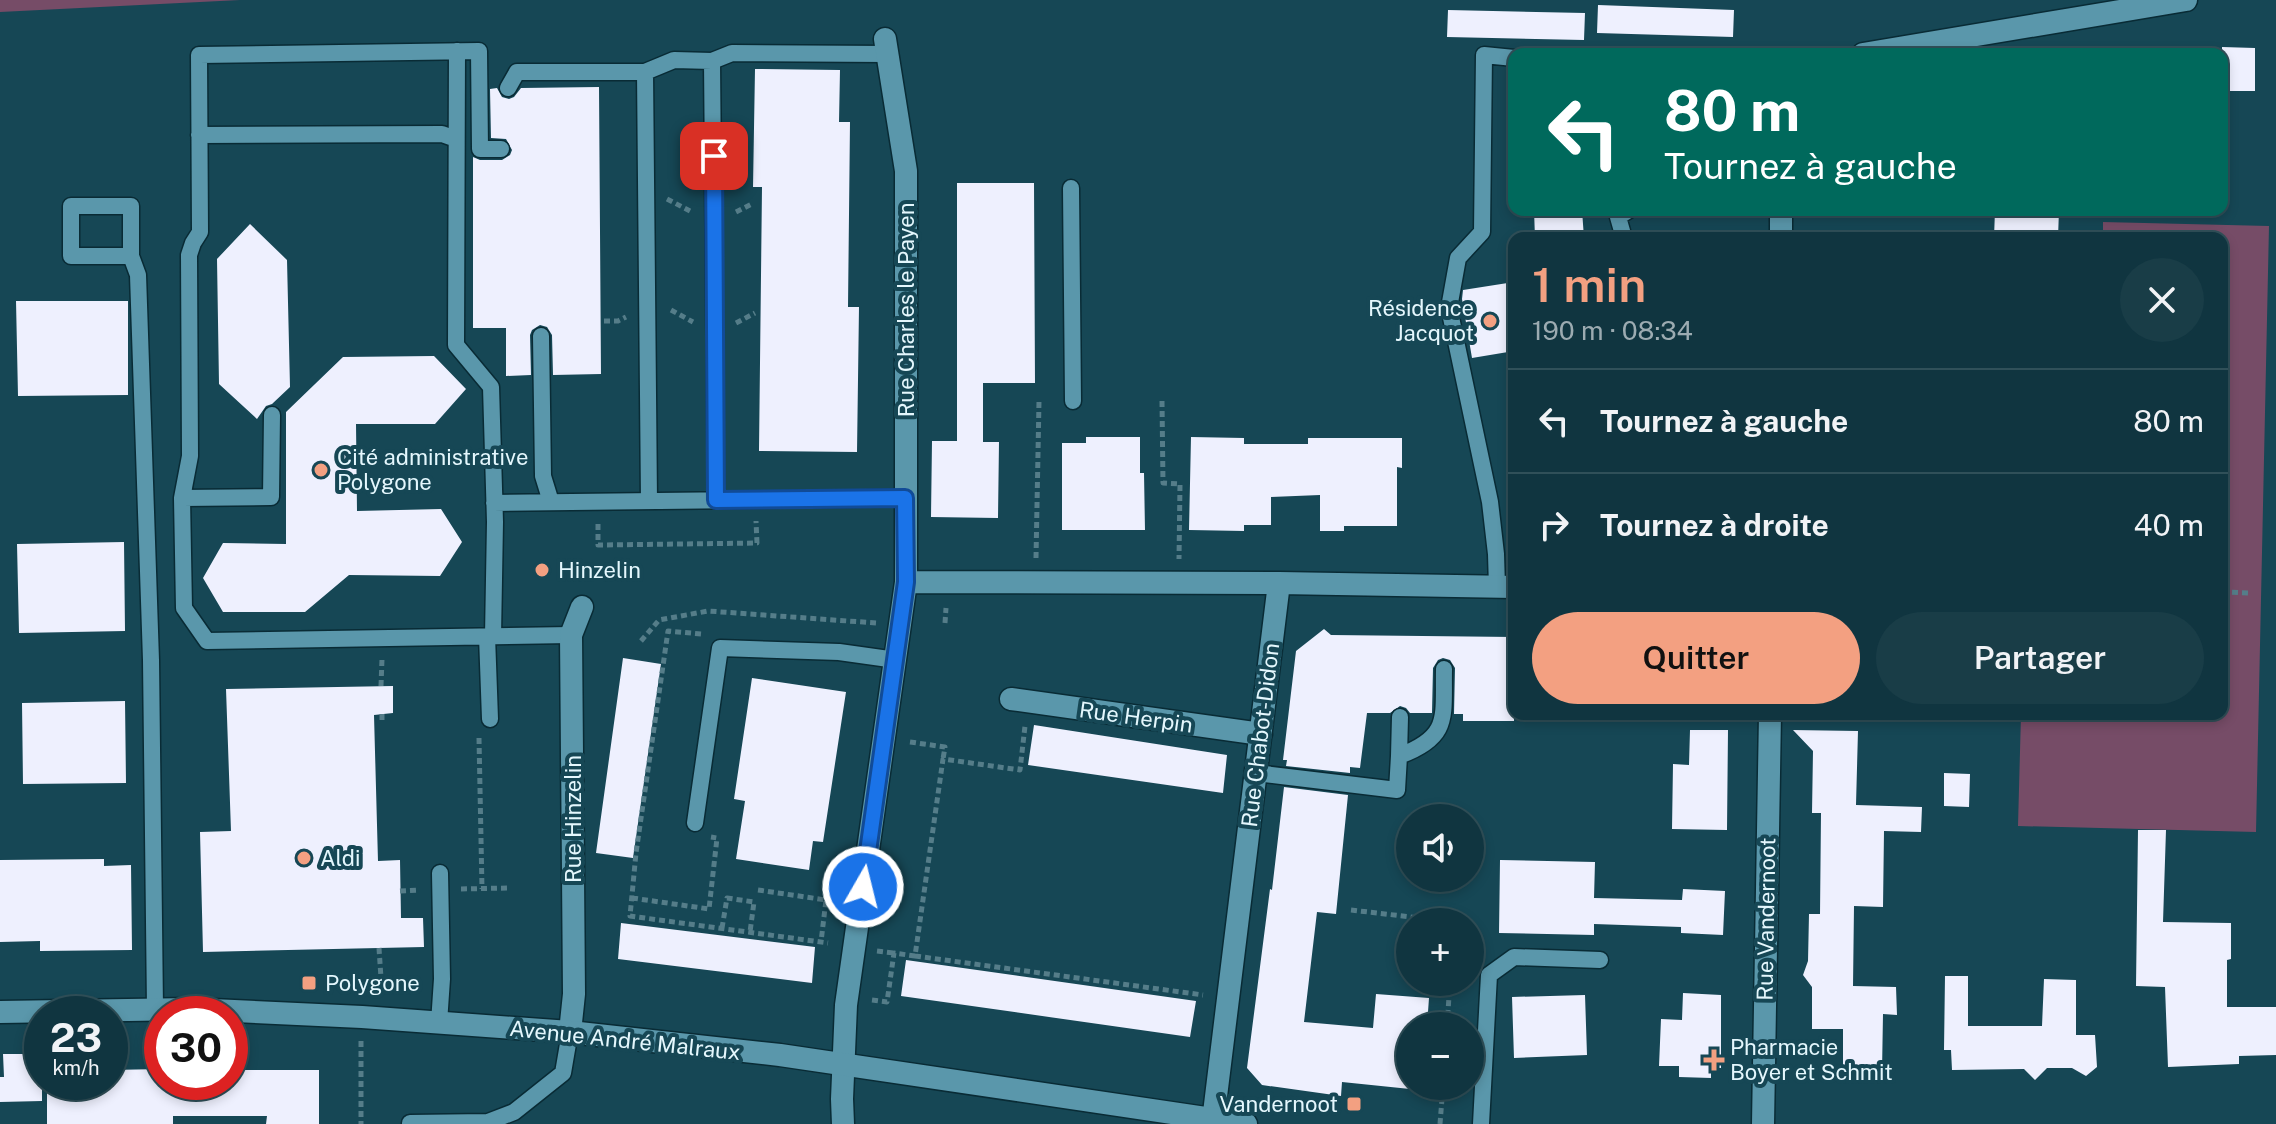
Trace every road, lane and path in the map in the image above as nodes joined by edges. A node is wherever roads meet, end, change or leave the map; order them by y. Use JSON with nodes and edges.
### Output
{"nodes":[{"id":1,"x":2186,"y":0,"type":"edge"},
{"id":2,"x":886,"y":47,"type":"joint"},
{"id":3,"x":1899,"y":48,"type":"edge"},
{"id":4,"x":457,"y":51,"type":"junction"},
{"id":5,"x":1508,"y":57,"type":"edge"},
{"id":6,"x":712,"y":61,"type":"junction"},
{"id":7,"x":645,"y":72,"type":"junction"},
{"id":8,"x":508,"y":88,"type":"dead end"},
{"id":9,"x":199,"y":135,"type":"junction"},
{"id":10,"x":456,"y":139,"type":"junction"},
{"id":11,"x":501,"y":149,"type":"dead end"},
{"id":12,"x":1071,"y":188,"type":"dead end"},
{"id":13,"x":131,"y":256,"type":"junction"},
{"id":14,"x":646,"y":306,"type":"junction"},
{"id":15,"x":755,"y":313,"type":"dead end"},
{"id":16,"x":604,"y":321,"type":"dead end"},
{"id":17,"x":716,"y":329,"type":"junction"},
{"id":18,"x":541,"y":336,"type":"dead end"},
{"id":19,"x":1039,"y":401,"type":"dead end"},
{"id":20,"x":1073,"y":401,"type":"dead end"},
{"id":21,"x":1162,"y":401,"type":"dead end"},
{"id":22,"x":272,"y":415,"type":"dead end"},
{"id":23,"x":182,"y":498,"type":"junction"},
{"id":24,"x":905,"y":498,"type":"junction"},
{"id":25,"x":716,"y":500,"type":"junction"},
{"id":26,"x":755,"y":500,"type":"junction"},
{"id":27,"x":597,"y":501,"type":"junction"},
{"id":28,"x":649,"y":501,"type":"junction"},
{"id":29,"x":551,"y":502,"type":"junction"},
{"id":30,"x":494,"y":503,"type":"junction"},
{"id":31,"x":906,"y":582,"type":"junction"},
{"id":32,"x":1036,"y":583,"type":"junction"},
{"id":33,"x":1179,"y":583,"type":"junction"},
{"id":34,"x":1279,"y":583,"type":"junction"},
{"id":35,"x":1505,"y":587,"type":"edge"},
{"id":36,"x":2228,"y":592,"type":"edge"},
{"id":37,"x":2249,"y":593,"type":"dead end"},
{"id":38,"x":582,"y":607,"type":"dead end"},
{"id":39,"x":900,"y":624,"type":"junction"},
{"id":40,"x":571,"y":635,"type":"junction"},
{"id":41,"x":490,"y":636,"type":"junction"},
{"id":42,"x":641,"y":641,"type":"dead end"},
{"id":43,"x":896,"y":660,"type":"junction"},
{"id":44,"x":1444,"y":669,"type":"dead end"},
{"id":45,"x":1020,"y":701,"type":"joint"},
{"id":46,"x":382,"y":714,"type":"dead end"},
{"id":47,"x":1400,"y":717,"type":"dead end"},
{"id":48,"x":490,"y":719,"type":"dead end"},
{"id":49,"x":1770,"y":720,"type":"edge"},
{"id":50,"x":382,"y":724,"type":"dead end"},
{"id":51,"x":1261,"y":734,"type":"junction"},
{"id":52,"x":479,"y":736,"type":"dead end"},
{"id":53,"x":884,"y":738,"type":"junction"},
{"id":54,"x":1399,"y":756,"type":"junction"},
{"id":55,"x":943,"y":759,"type":"junction"},
{"id":56,"x":1256,"y":773,"type":"junction"},
{"id":57,"x":695,"y":823,"type":"joint"},
{"id":58,"x":440,"y":873,"type":"dead end"},
{"id":59,"x":482,"y":889,"type":"dead end"},
{"id":60,"x":758,"y":890,"type":"dead end"},
{"id":61,"x":632,"y":898,"type":"dead end"},
{"id":62,"x":1351,"y":910,"type":"dead end"},
{"id":63,"x":1396,"y":915,"type":"edge"},
{"id":64,"x":722,"y":928,"type":"dead end"},
{"id":65,"x":750,"y":932,"type":"dead end"},
{"id":66,"x":821,"y":942,"type":"dead end"},
{"id":67,"x":379,"y":948,"type":"dead end"},
{"id":68,"x":915,"y":956,"type":"junction"},
{"id":69,"x":1600,"y":960,"type":"dead end"},
{"id":70,"x":155,"y":996,"type":"edge"},
{"id":71,"x":866,"y":999,"type":"dead end"},
{"id":72,"x":1228,"y":999,"type":"junction"},
{"id":73,"x":144,"y":1009,"type":"edge"},
{"id":74,"x":0,"y":1012,"type":"edge"},
{"id":75,"x":248,"y":1013,"type":"edge"},
{"id":76,"x":373,"y":1018,"type":"junction"},
{"id":77,"x":439,"y":1023,"type":"junction"},
{"id":78,"x":570,"y":1032,"type":"junction"},
{"id":79,"x":843,"y":1065,"type":"junction"},
{"id":80,"x":1442,"y":1100,"type":"edge"},
{"id":81,"x":1213,"y":1121,"type":"junction"},
{"id":82,"x":410,"y":1123,"type":"edge"},
{"id":83,"x":361,"y":1124,"type":"edge"},
{"id":84,"x":843,"y":1124,"type":"edge"},
{"id":85,"x":1246,"y":1124,"type":"edge"},
{"id":86,"x":1440,"y":1124,"type":"edge"},
{"id":87,"x":1481,"y":1124,"type":"edge"},
{"id":88,"x":1763,"y":1124,"type":"edge"}],
"edges":[{"from":1,"to":3,"type":"street"},
{"from":2,"to":6,"type":"lane"},
{"from":2,"to":24,"type":"street","name":"Rue Charles le Payen"},
{"from":4,"to":9,"type":"lane"},
{"from":4,"to":10,"type":"lane"},
{"from":4,"to":11,"type":"lane"},
{"from":5,"to":35,"type":"lane"},
{"from":6,"to":7,"type":"lane"},
{"from":6,"to":17,"type":"lane"},
{"from":7,"to":8,"type":"lane"},
{"from":7,"to":14,"type":"lane"},
{"from":9,"to":10,"type":"lane"},
{"from":9,"to":23,"type":"lane"},
{"from":10,"to":30,"type":"lane"},
{"from":12,"to":20,"type":"lane"},
{"from":13,"to":13,"type":"lane"},
{"from":13,"to":70,"type":"lane"},
{"from":14,"to":16,"type":"path"},
{"from":14,"to":17,"type":"path"},
{"from":14,"to":28,"type":"lane"},
{"from":15,"to":17,"type":"path"},
{"from":17,"to":25,"type":"lane"},
{"from":18,"to":29,"type":"lane"},
{"from":19,"to":32,"type":"path"},
{"from":21,"to":33,"type":"path"},
{"from":22,"to":23,"type":"lane"},
{"from":23,"to":41,"type":"lane"},
{"from":24,"to":26,"type":"lane"},
{"from":24,"to":31,"type":"street","name":"Rue Charles le Payen"},
{"from":25,"to":26,"type":"lane"},
{"from":25,"to":28,"type":"lane"},
{"from":26,"to":27,"type":"path"},
{"from":27,"to":28,"type":"lane"},
{"from":27,"to":29,"type":"lane"},
{"from":29,"to":30,"type":"lane"},
{"from":30,"to":41,"type":"lane"},
{"from":31,"to":32,"type":"street"},
{"from":31,"to":39,"type":"street","name":"Rue Charles le Payen"},
{"from":32,"to":33,"type":"street"},
{"from":33,"to":34,"type":"street"},
{"from":34,"to":35,"type":"street"},
{"from":34,"to":51,"type":"street","name":"Rue Chabot-Didon"},
{"from":36,"to":37,"type":"path"},
{"from":38,"to":40,"type":"street","name":"Rue Hinzelin"},
{"from":39,"to":42,"type":"path"},
{"from":39,"to":43,"type":"street","name":"Rue Charles le Payen"},
{"from":40,"to":41,"type":"lane"},
{"from":40,"to":78,"type":"street","name":"Rue Hinzelin"},
{"from":41,"to":48,"type":"lane"},
{"from":43,"to":53,"type":"street","name":"Rue Charles le Payen"},
{"from":43,"to":57,"type":"lane"},
{"from":44,"to":54,"type":"lane"},
{"from":45,"to":51,"type":"street","name":"Rue Herpin"},
{"from":45,"to":55,"type":"path"},
{"from":46,"to":50,"type":"path"},
{"from":47,"to":54,"type":"lane"},
{"from":49,"to":88,"type":"street","name":"Rue Vandernoot"},
{"from":51,"to":56,"type":"street","name":"Rue Chabot-Didon"},
{"from":52,"to":59,"type":"path"},
{"from":53,"to":55,"type":"path"},
{"from":53,"to":79,"type":"street","name":"Rue Charles le Payen"},
{"from":54,"to":56,"type":"lane"},
{"from":55,"to":68,"type":"path"},
{"from":56,"to":72,"type":"street","name":"Rue Chabot-Didon"},
{"from":57,"to":61,"type":"path"},
{"from":58,"to":77,"type":"lane"},
{"from":60,"to":66,"type":"path"},
{"from":62,"to":63,"type":"path"},
{"from":64,"to":65,"type":"path"},
{"from":67,"to":76,"type":"path"},
{"from":68,"to":71,"type":"path"},
{"from":68,"to":72,"type":"path"},
{"from":69,"to":87,"type":"lane"},
{"from":72,"to":81,"type":"street","name":"Rue Chabot-Didon"},
{"from":73,"to":74,"type":"street","name":"Avenue André Malraux"},
{"from":75,"to":76,"type":"street","name":"Avenue André Malraux"},
{"from":76,"to":77,"type":"street","name":"Avenue André Malraux"},
{"from":76,"to":83,"type":"path"},
{"from":77,"to":78,"type":"street","name":"Avenue André Malraux"},
{"from":78,"to":79,"type":"street","name":"Avenue André Malraux"},
{"from":78,"to":82,"type":"lane"},
{"from":79,"to":81,"type":"street","name":"Avenue André Malraux"},
{"from":79,"to":84,"type":"street","name":"Rue Charles le Payen"},
{"from":80,"to":86,"type":"path"},
{"from":81,"to":85,"type":"street","name":"Avenue André Malraux"}]}
